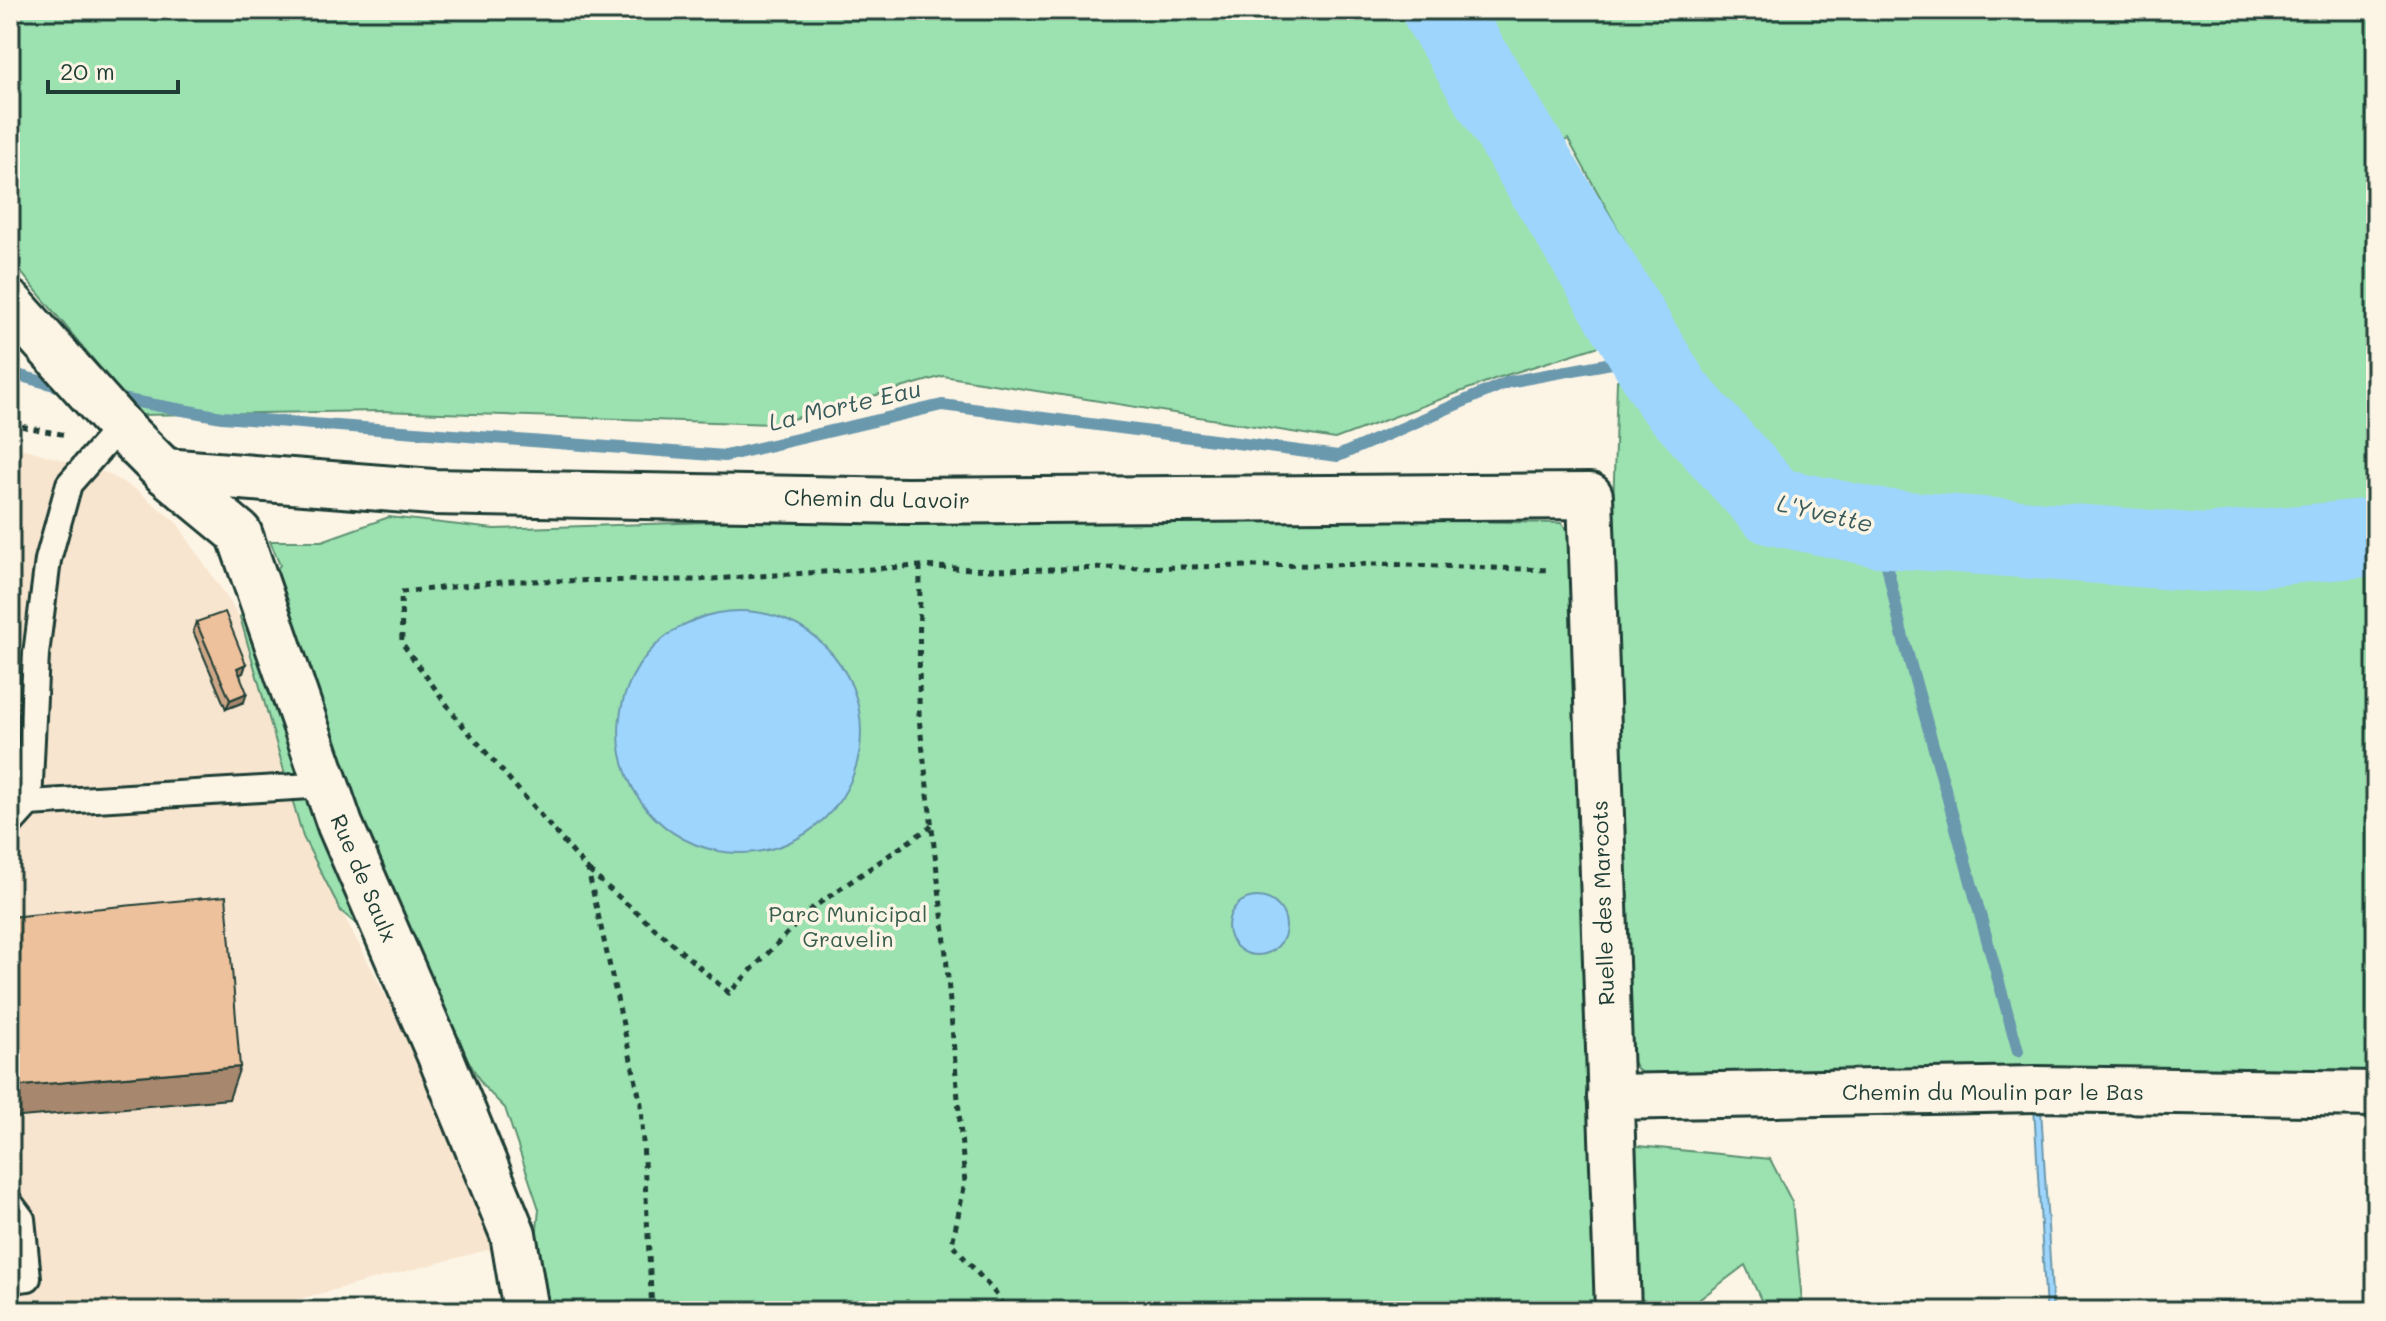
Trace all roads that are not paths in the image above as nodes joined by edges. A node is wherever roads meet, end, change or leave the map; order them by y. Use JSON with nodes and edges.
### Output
{"nodes":[{"id":1,"x":10,"y":303,"type":"edge"},
{"id":2,"x":121,"y":427,"type":"junction"},
{"id":3,"x":164,"y":471,"type":"junction"},
{"id":4,"x":1590,"y":496,"type":"joint"},
{"id":5,"x":327,"y":785,"type":"junction"},
{"id":6,"x":29,"y":803,"type":"junction"},
{"id":7,"x":10,"y":824,"type":"edge"},
{"id":8,"x":2376,"y":1094,"type":"edge"},
{"id":9,"x":1610,"y":1097,"type":"junction"},
{"id":10,"x":10,"y":1203,"type":"edge"},
{"id":11,"x":10,"y":1280,"type":"edge"},
{"id":12,"x":526,"y":1311,"type":"edge"},
{"id":13,"x":1618,"y":1311,"type":"edge"}],
"edges":[{"from":1,"to":2,"type":"street","name":"Rue de Saulx"},
{"from":2,"to":3,"type":"street","name":"Rue de Saulx"},
{"from":2,"to":6,"type":"lane"},
{"from":3,"to":4,"type":"street","name":"Chemin du Lavoir"},
{"from":3,"to":5,"type":"street","name":"Rue de Saulx"},
{"from":4,"to":9,"type":"street","name":"Ruelle des Marcots"},
{"from":5,"to":6,"type":"lane"},
{"from":5,"to":12,"type":"street","name":"Rue de Saulx"},
{"from":6,"to":7,"type":"lane"},
{"from":8,"to":9,"type":"street","name":"Chemin du Moulin par le Bas"},
{"from":9,"to":13,"type":"street","name":"Ruelle des Marcots"},
{"from":10,"to":11,"type":"lane"}]}
